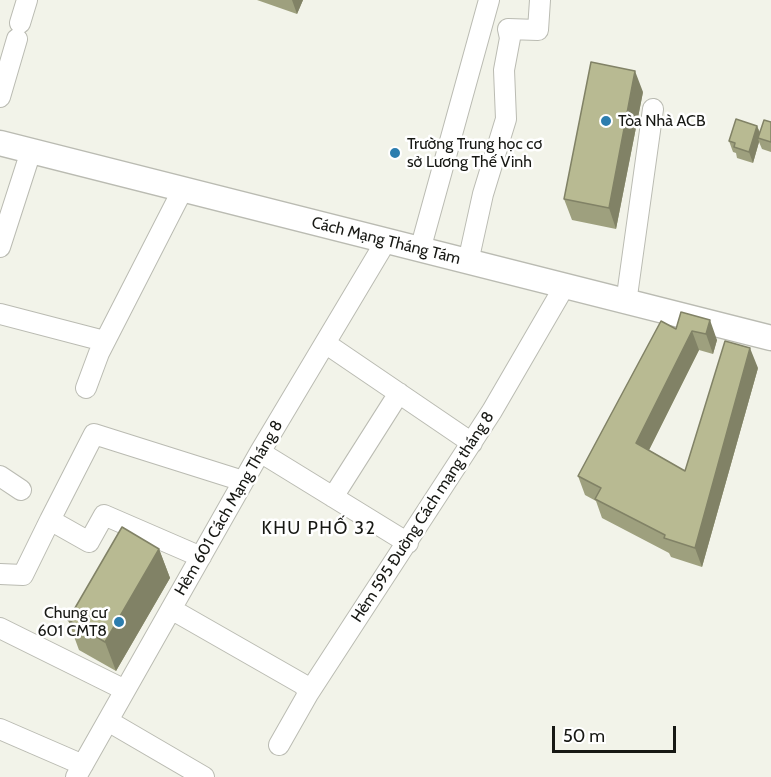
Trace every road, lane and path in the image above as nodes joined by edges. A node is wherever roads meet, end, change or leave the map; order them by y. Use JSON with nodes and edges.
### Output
{"nodes":[{"id":1,"x":27,"y":0,"type":"edge"},
{"id":2,"x":489,"y":0,"type":"edge"},
{"id":3,"x":540,"y":0,"type":"edge"},
{"id":4,"x":0,"y":97,"type":"edge"},
{"id":5,"x":653,"y":109,"type":"dead end"},
{"id":6,"x":0,"y":143,"type":"edge"},
{"id":7,"x":31,"y":151,"type":"junction"},
{"id":8,"x":183,"y":189,"type":"junction"},
{"id":9,"x":386,"y":241,"type":"junction"},
{"id":10,"x":0,"y":247,"type":"edge"},
{"id":11,"x":420,"y":250,"type":"junction"},
{"id":12,"x":468,"y":262,"type":"junction"},
{"id":13,"x":564,"y":287,"type":"junction"},
{"id":14,"x":626,"y":303,"type":"junction"},
{"id":15,"x":0,"y":314,"type":"edge"},
{"id":16,"x":771,"y":338,"type":"edge"},
{"id":17,"x":104,"y":341,"type":"junction"},
{"id":18,"x":325,"y":343,"type":"junction"},
{"id":19,"x":86,"y":388,"type":"dead end"},
{"id":20,"x":399,"y":393,"type":"junction"},
{"id":21,"x":472,"y":443,"type":"junction"},
{"id":22,"x":260,"y":452,"type":"junction"},
{"id":23,"x":0,"y":476,"type":"edge"},
{"id":24,"x":243,"y":481,"type":"junction"},
{"id":25,"x":21,"y":490,"type":"dead end"},
{"id":26,"x":333,"y":497,"type":"junction"},
{"id":27,"x":50,"y":520,"type":"junction"},
{"id":28,"x":408,"y":543,"type":"junction"},
{"id":29,"x":201,"y":557,"type":"junction"},
{"id":30,"x":0,"y":574,"type":"edge"},
{"id":31,"x":171,"y":609,"type":"junction"},
{"id":32,"x":0,"y":628,"type":"edge"},
{"id":33,"x":125,"y":690,"type":"junction"},
{"id":34,"x":308,"y":694,"type":"junction"},
{"id":35,"x":108,"y":721,"type":"junction"},
{"id":36,"x":0,"y":729,"type":"edge"},
{"id":37,"x":279,"y":745,"type":"dead end"},
{"id":38,"x":79,"y":771,"type":"edge"},
{"id":39,"x":204,"y":777,"type":"edge"}],
"edges":[{"from":1,"to":4,"type":"street"},
{"from":2,"to":11,"type":"street"},
{"from":3,"to":12,"type":"street"},
{"from":5,"to":14,"type":"street"},
{"from":6,"to":7,"type":"main road","name":"Cách Mạng Tháng Tám"},
{"from":7,"to":8,"type":"main road","name":"Cách Mạng Tháng Tám"},
{"from":7,"to":10,"type":"street"},
{"from":8,"to":9,"type":"main road","name":"Cách Mạng Tháng Tám"},
{"from":8,"to":17,"type":"street"},
{"from":9,"to":11,"type":"main road","name":"Cách Mạng Tháng Tám"},
{"from":9,"to":18,"type":"street","name":"Hẻm 601 Cách Mạng Tháng 8"},
{"from":11,"to":12,"type":"main road","name":"Cách Mạng Tháng Tám"},
{"from":12,"to":13,"type":"main road","name":"Cách Mạng Tháng Tám"},
{"from":13,"to":14,"type":"main road","name":"Cách Mạng Tháng Tám"},
{"from":13,"to":21,"type":"street","name":"Hẻm 595 Đường Cách mạng tháng 8"},
{"from":14,"to":16,"type":"main road","name":"Cách Mạng Tháng Tám"},
{"from":15,"to":17,"type":"street"},
{"from":17,"to":19,"type":"street"},
{"from":18,"to":20,"type":"street"},
{"from":18,"to":22,"type":"street","name":"Hẻm 601 Cách Mạng Tháng 8"},
{"from":20,"to":21,"type":"street"},
{"from":20,"to":26,"type":"street"},
{"from":21,"to":28,"type":"street","name":"Hẻm 595 Đường Cách mạng tháng 8"},
{"from":22,"to":24,"type":"street","name":"Hẻm 601 Cách Mạng Tháng 8"},
{"from":22,"to":26,"type":"street","name":"Hẻm 595 Đường Cách mạng tháng 8"},
{"from":23,"to":25,"type":"street"},
{"from":24,"to":27,"type":"street"},
{"from":24,"to":29,"type":"street","name":"Hẻm 601 Cách Mạng Tháng 8"},
{"from":26,"to":28,"type":"street","name":"Hẻm 595 Đường Cách mạng tháng 8"},
{"from":27,"to":29,"type":"street"},
{"from":27,"to":30,"type":"street"},
{"from":28,"to":34,"type":"street","name":"Hẻm 595 Đường Cách mạng tháng 8"},
{"from":29,"to":31,"type":"street","name":"Hẻm 601 Cách Mạng Tháng 8"},
{"from":31,"to":33,"type":"street","name":"Hẻm 601 Cách Mạng Tháng 8"},
{"from":31,"to":34,"type":"street"},
{"from":32,"to":33,"type":"street"},
{"from":33,"to":35,"type":"street","name":"Hẻm 601 Cách Mạng Tháng 8"},
{"from":34,"to":37,"type":"street","name":"Hẻm 595 Đường Cách mạng tháng 8"},
{"from":35,"to":38,"type":"street","name":"Hẻm 601 Cách Mạng Tháng 8"},
{"from":35,"to":39,"type":"street"},
{"from":36,"to":38,"type":"street"}]}
